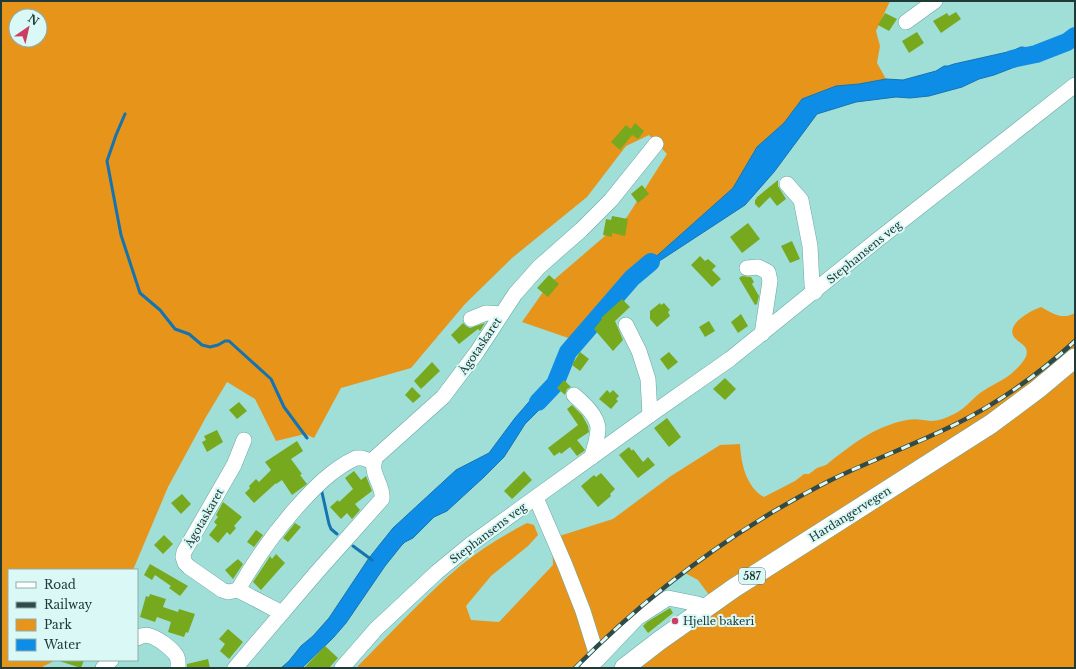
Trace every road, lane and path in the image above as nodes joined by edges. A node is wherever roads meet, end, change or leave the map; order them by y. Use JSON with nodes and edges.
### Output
{"nodes":[{"id":1,"x":936,"y":1,"type":"edge"},
{"id":2,"x":906,"y":22,"type":"dead end"},
{"id":3,"x":1075,"y":85,"type":"edge"},
{"id":4,"x":656,"y":144,"type":"dead end"},
{"id":5,"x":787,"y":184,"type":"dead end"},
{"id":6,"x":604,"y":217,"type":"dead end"},
{"id":7,"x":581,"y":230,"type":"junction"},
{"id":8,"x":747,"y":268,"type":"dead end"},
{"id":9,"x":815,"y":292,"type":"junction"},
{"id":10,"x":502,"y":314,"type":"junction"},
{"id":11,"x":471,"y":319,"type":"dead end"},
{"id":12,"x":626,"y":325,"type":"dead end"},
{"id":13,"x":762,"y":334,"type":"junction"},
{"id":14,"x":1075,"y":358,"type":"edge"},
{"id":15,"x":574,"y":395,"type":"dead end"},
{"id":16,"x":650,"y":415,"type":"junction"},
{"id":17,"x":244,"y":440,"type":"dead end"},
{"id":18,"x":592,"y":457,"type":"junction"},
{"id":19,"x":374,"y":462,"type":"junction"},
{"id":20,"x":536,"y":498,"type":"junction"},
{"id":21,"x":238,"y":590,"type":"junction"},
{"id":22,"x":701,"y":610,"type":"junction"},
{"id":23,"x":282,"y":613,"type":"junction"},
{"id":24,"x":138,"y":638,"type":"edge"},
{"id":25,"x":593,"y":663,"type":"edge"},
{"id":26,"x":178,"y":668,"type":"edge"},
{"id":27,"x":235,"y":668,"type":"edge"},
{"id":28,"x":342,"y":668,"type":"edge"},
{"id":29,"x":624,"y":668,"type":"edge"}],
"edges":[{"from":1,"to":2,"type":"street"},
{"from":3,"to":9,"type":"street","name":"Stephansens veg"},
{"from":4,"to":7,"type":"street","name":"Ågotaskaret"},
{"from":5,"to":9,"type":"street"},
{"from":6,"to":7,"type":"street","name":"Ågotaskaret"},
{"from":7,"to":10,"type":"street","name":"Ågotaskaret"},
{"from":8,"to":13,"type":"street"},
{"from":9,"to":13,"type":"street","name":"Stephansens veg"},
{"from":10,"to":11,"type":"street","name":"Ågotaskaret"},
{"from":10,"to":19,"type":"street","name":"Ågotaskaret"},
{"from":12,"to":16,"type":"street"},
{"from":13,"to":16,"type":"street","name":"Stephansens veg"},
{"from":14,"to":22,"type":"main road","name":"Hardangervegen","number":"587"},
{"from":15,"to":18,"type":"street"},
{"from":16,"to":18,"type":"street","name":"Stephansens veg"},
{"from":17,"to":21,"type":"street","name":"Ågotaskaret"},
{"from":18,"to":20,"type":"street","name":"Stephansens veg"},
{"from":19,"to":21,"type":"street"},
{"from":19,"to":23,"type":"street"},
{"from":20,"to":25,"type":"street"},
{"from":20,"to":28,"type":"street","name":"Stephansens veg"},
{"from":21,"to":23,"type":"street","name":"Ågotaskaret"},
{"from":22,"to":25,"type":"street"},
{"from":22,"to":29,"type":"main road","name":"Hardangervegen","number":"587"},
{"from":23,"to":27,"type":"street"},
{"from":24,"to":26,"type":"street"}]}
